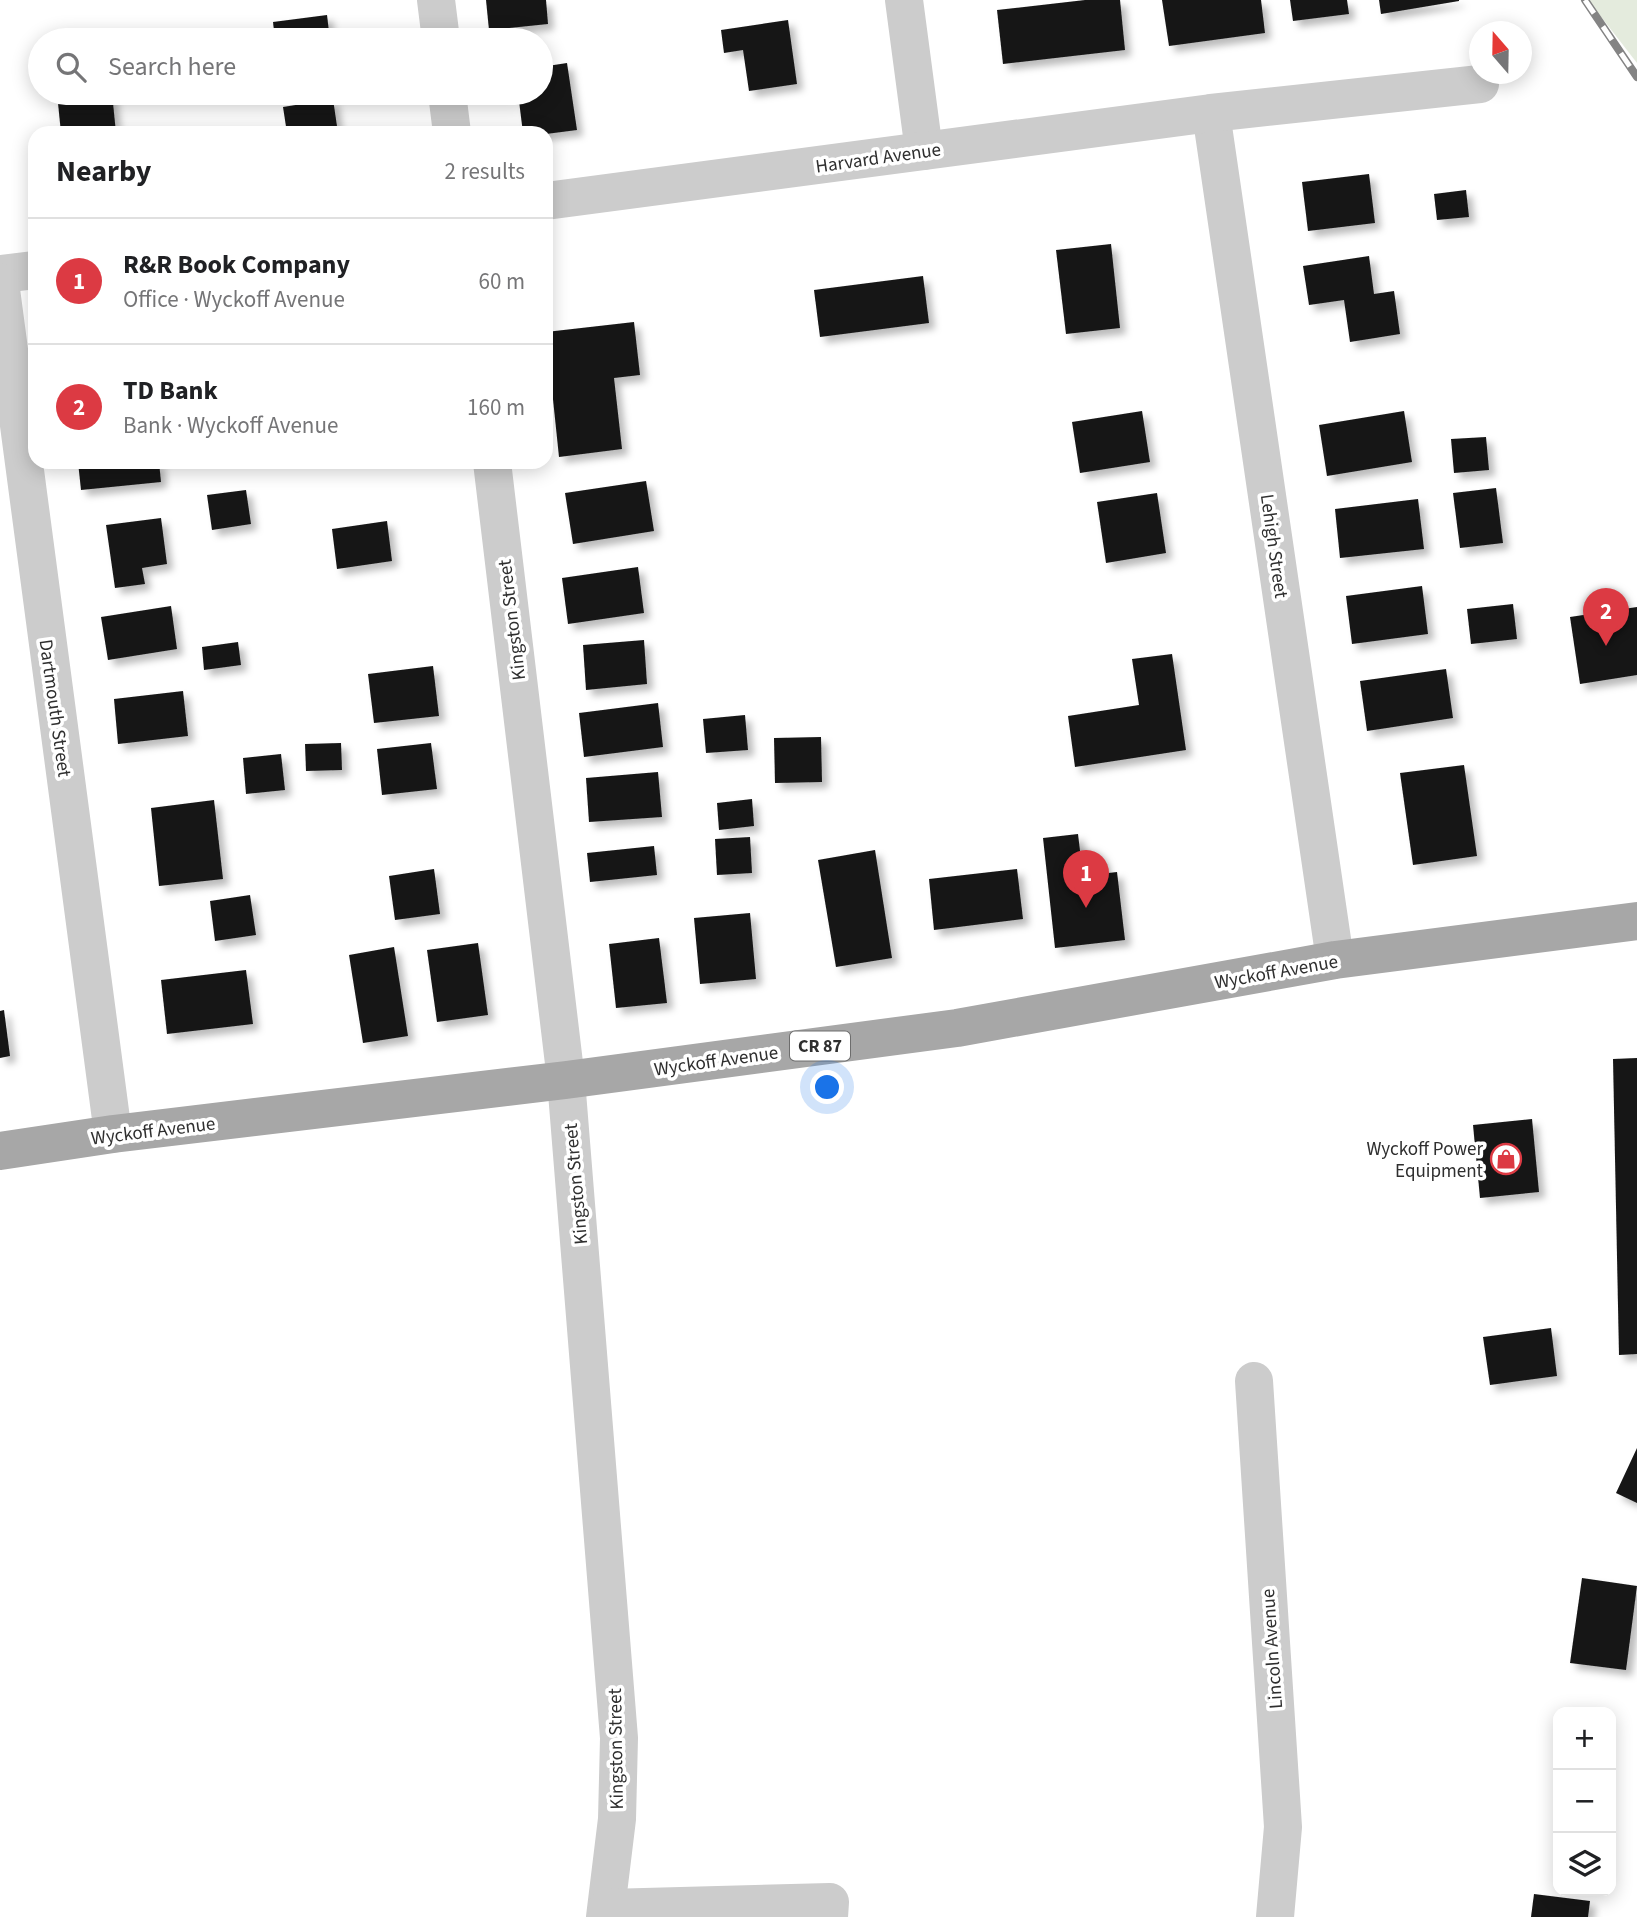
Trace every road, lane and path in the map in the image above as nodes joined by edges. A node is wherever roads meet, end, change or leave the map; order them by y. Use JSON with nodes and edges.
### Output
{"nodes":[{"id":1,"x":436,"y":0,"type":"edge"},
{"id":2,"x":904,"y":0,"type":"edge"},
{"id":3,"x":439,"y":28,"type":"edge"},
{"id":4,"x":1480,"y":84,"type":"dead end"},
{"id":5,"x":448,"y":105,"type":"edge"},
{"id":6,"x":1212,"y":122,"type":"junction"},
{"id":7,"x":451,"y":126,"type":"edge"},
{"id":8,"x":924,"y":151,"type":"junction"},
{"id":9,"x":553,"y":200,"type":"edge"},
{"id":10,"x":28,"y":271,"type":"edge"},
{"id":11,"x":0,"y":274,"type":"edge"},
{"id":12,"x":0,"y":282,"type":"edge"},
{"id":13,"x":493,"y":469,"type":"edge"},
{"id":14,"x":1637,"y":921,"type":"edge"},
{"id":15,"x":1335,"y":960,"type":"junction"},
{"id":16,"x":566,"y":1080,"type":"junction"},
{"id":17,"x":113,"y":1135,"type":"junction"},
{"id":18,"x":0,"y":1151,"type":"edge"},
{"id":19,"x":1254,"y":1381,"type":"dead end"},
{"id":20,"x":606,"y":1912,"type":"edge"},
{"id":21,"x":829,"y":1917,"type":"edge"},
{"id":22,"x":1275,"y":1917,"type":"edge"}],
"edges":[{"from":1,"to":3,"type":"street"},
{"from":2,"to":8,"type":"street"},
{"from":4,"to":6,"type":"street","name":"Harvard Avenue"},
{"from":5,"to":7,"type":"street"},
{"from":6,"to":8,"type":"street","name":"Harvard Avenue"},
{"from":6,"to":15,"type":"street","name":"Lehigh Street"},
{"from":8,"to":9,"type":"street","name":"Harvard Avenue"},
{"from":10,"to":11,"type":"street"},
{"from":12,"to":17,"type":"street","name":"Dartmouth Street"},
{"from":13,"to":16,"type":"street","name":"Kingston Street"},
{"from":14,"to":15,"type":"main road","name":"Wyckoff Avenue","number":"CR 87"},
{"from":15,"to":16,"type":"main road","name":"Wyckoff Avenue","number":"CR 87"},
{"from":16,"to":17,"type":"main road","name":"Wyckoff Avenue","number":"CR 87"},
{"from":16,"to":20,"type":"street","name":"Kingston Street"},
{"from":17,"to":18,"type":"main road","name":"Wyckoff Avenue","number":"CR 87"},
{"from":19,"to":22,"type":"street","name":"Lincoln Avenue"},
{"from":20,"to":21,"type":"street"}]}
